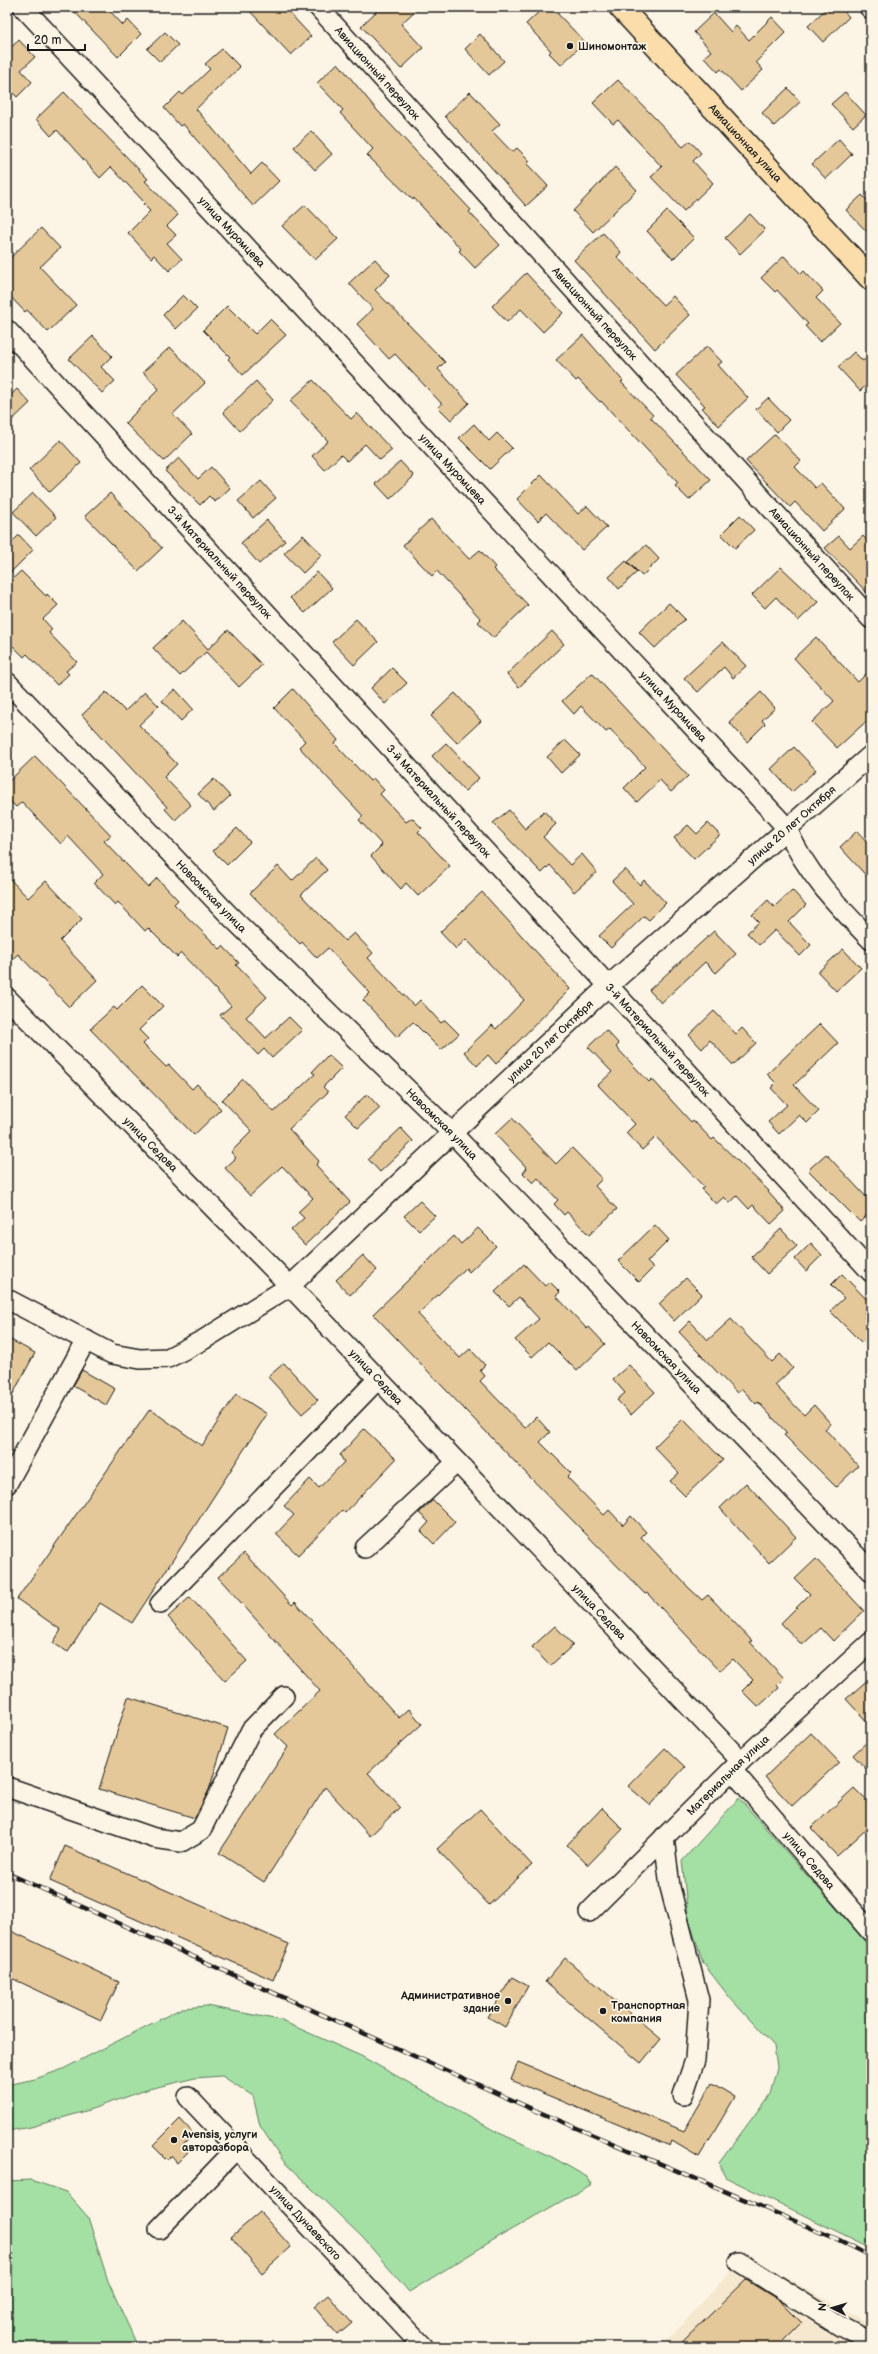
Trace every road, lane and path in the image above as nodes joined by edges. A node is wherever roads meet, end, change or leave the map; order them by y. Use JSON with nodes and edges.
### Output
{"nodes":[{"id":1,"x":23,"y":7,"type":"edge"},
{"id":2,"x":318,"y":7,"type":"edge"},
{"id":3,"x":620,"y":7,"type":"edge"},
{"id":4,"x":871,"y":279,"type":"edge"},
{"id":5,"x":7,"y":330,"type":"edge"},
{"id":6,"x":871,"y":619,"type":"edge"},
{"id":7,"x":7,"y":682,"type":"edge"},
{"id":8,"x":871,"y":756,"type":"edge"},
{"id":9,"x":787,"y":828,"type":"junction"},
{"id":10,"x":871,"y":940,"type":"edge"},
{"id":11,"x":607,"y":987,"type":"junction"},
{"id":12,"x":7,"y":998,"type":"edge"},
{"id":13,"x":452,"y":1133,"type":"junction"},
{"id":14,"x":871,"y":1272,"type":"edge"},
{"id":15,"x":290,"y":1286,"type":"junction"},
{"id":16,"x":7,"y":1299,"type":"edge"},
{"id":17,"x":86,"y":1340,"type":"junction"},
{"id":18,"x":378,"y":1379,"type":"junction"},
{"id":19,"x":457,"y":1462,"type":"junction"},
{"id":20,"x":7,"y":1484,"type":"edge"},
{"id":21,"x":365,"y":1548,"type":"dead end"},
{"id":22,"x":871,"y":1571,"type":"edge"},
{"id":23,"x":160,"y":1604,"type":"dead end"},
{"id":24,"x":871,"y":1642,"type":"edge"},
{"id":25,"x":284,"y":1696,"type":"dead end"},
{"id":26,"x":736,"y":1766,"type":"junction"},
{"id":27,"x":7,"y":1787,"type":"edge"},
{"id":28,"x":664,"y":1837,"type":"junction"},
{"id":29,"x":589,"y":1912,"type":"dead end"},
{"id":30,"x":871,"y":1932,"type":"edge"},
{"id":31,"x":683,"y":2095,"type":"dead end"},
{"id":32,"x":188,"y":2097,"type":"dead end"},
{"id":33,"x":237,"y":2148,"type":"junction"},
{"id":34,"x":159,"y":2228,"type":"dead end"},
{"id":35,"x":739,"y":2262,"type":"dead end"},
{"id":36,"x":871,"y":2342,"type":"edge"},
{"id":37,"x":423,"y":2347,"type":"edge"}],
"edges":[{"from":1,"to":9,"type":"street","name":"улица Муромцева"},
{"from":2,"to":6,"type":"street","name":"Авиационный переулок"},
{"from":3,"to":4,"type":"main road","name":"Авиационная улица"},
{"from":5,"to":11,"type":"street","name":"3-й Материальный переулок"},
{"from":7,"to":13,"type":"street","name":"Новоомская улица"},
{"from":8,"to":9,"type":"street","name":"улица 20 лет Октября"},
{"from":9,"to":10,"type":"street","name":"улица Муромцева"},
{"from":9,"to":11,"type":"street","name":"улица 20 лет Октября"},
{"from":11,"to":13,"type":"street","name":"улица 20 лет Октября"},
{"from":11,"to":14,"type":"street","name":"3-й Материальный переулок"},
{"from":12,"to":15,"type":"street","name":"улица Седова"},
{"from":13,"to":15,"type":"street","name":"улица 20 лет Октября"},
{"from":13,"to":22,"type":"street","name":"Новоомская улица"},
{"from":15,"to":17,"type":"street","name":"улица 20 лет Октября"},
{"from":15,"to":18,"type":"street","name":"улица Седова"},
{"from":16,"to":17,"type":"street","name":"улица 20 лет Октября"},
{"from":17,"to":20,"type":"street"},
{"from":18,"to":19,"type":"street","name":"улица Седова"},
{"from":18,"to":23,"type":"street"},
{"from":19,"to":21,"type":"street"},
{"from":19,"to":26,"type":"street","name":"улица Седова"},
{"from":24,"to":26,"type":"street","name":"Материальная улица"},
{"from":25,"to":27,"type":"street"},
{"from":26,"to":28,"type":"street","name":"Материальная улица"},
{"from":26,"to":30,"type":"street","name":"улица Седова"},
{"from":28,"to":29,"type":"street","name":"Материальная улица"},
{"from":28,"to":31,"type":"street"},
{"from":32,"to":33,"type":"street","name":"улица Дунаевского"},
{"from":33,"to":34,"type":"street"},
{"from":33,"to":37,"type":"street","name":"улица Дунаевского"},
{"from":35,"to":36,"type":"street"}]}
